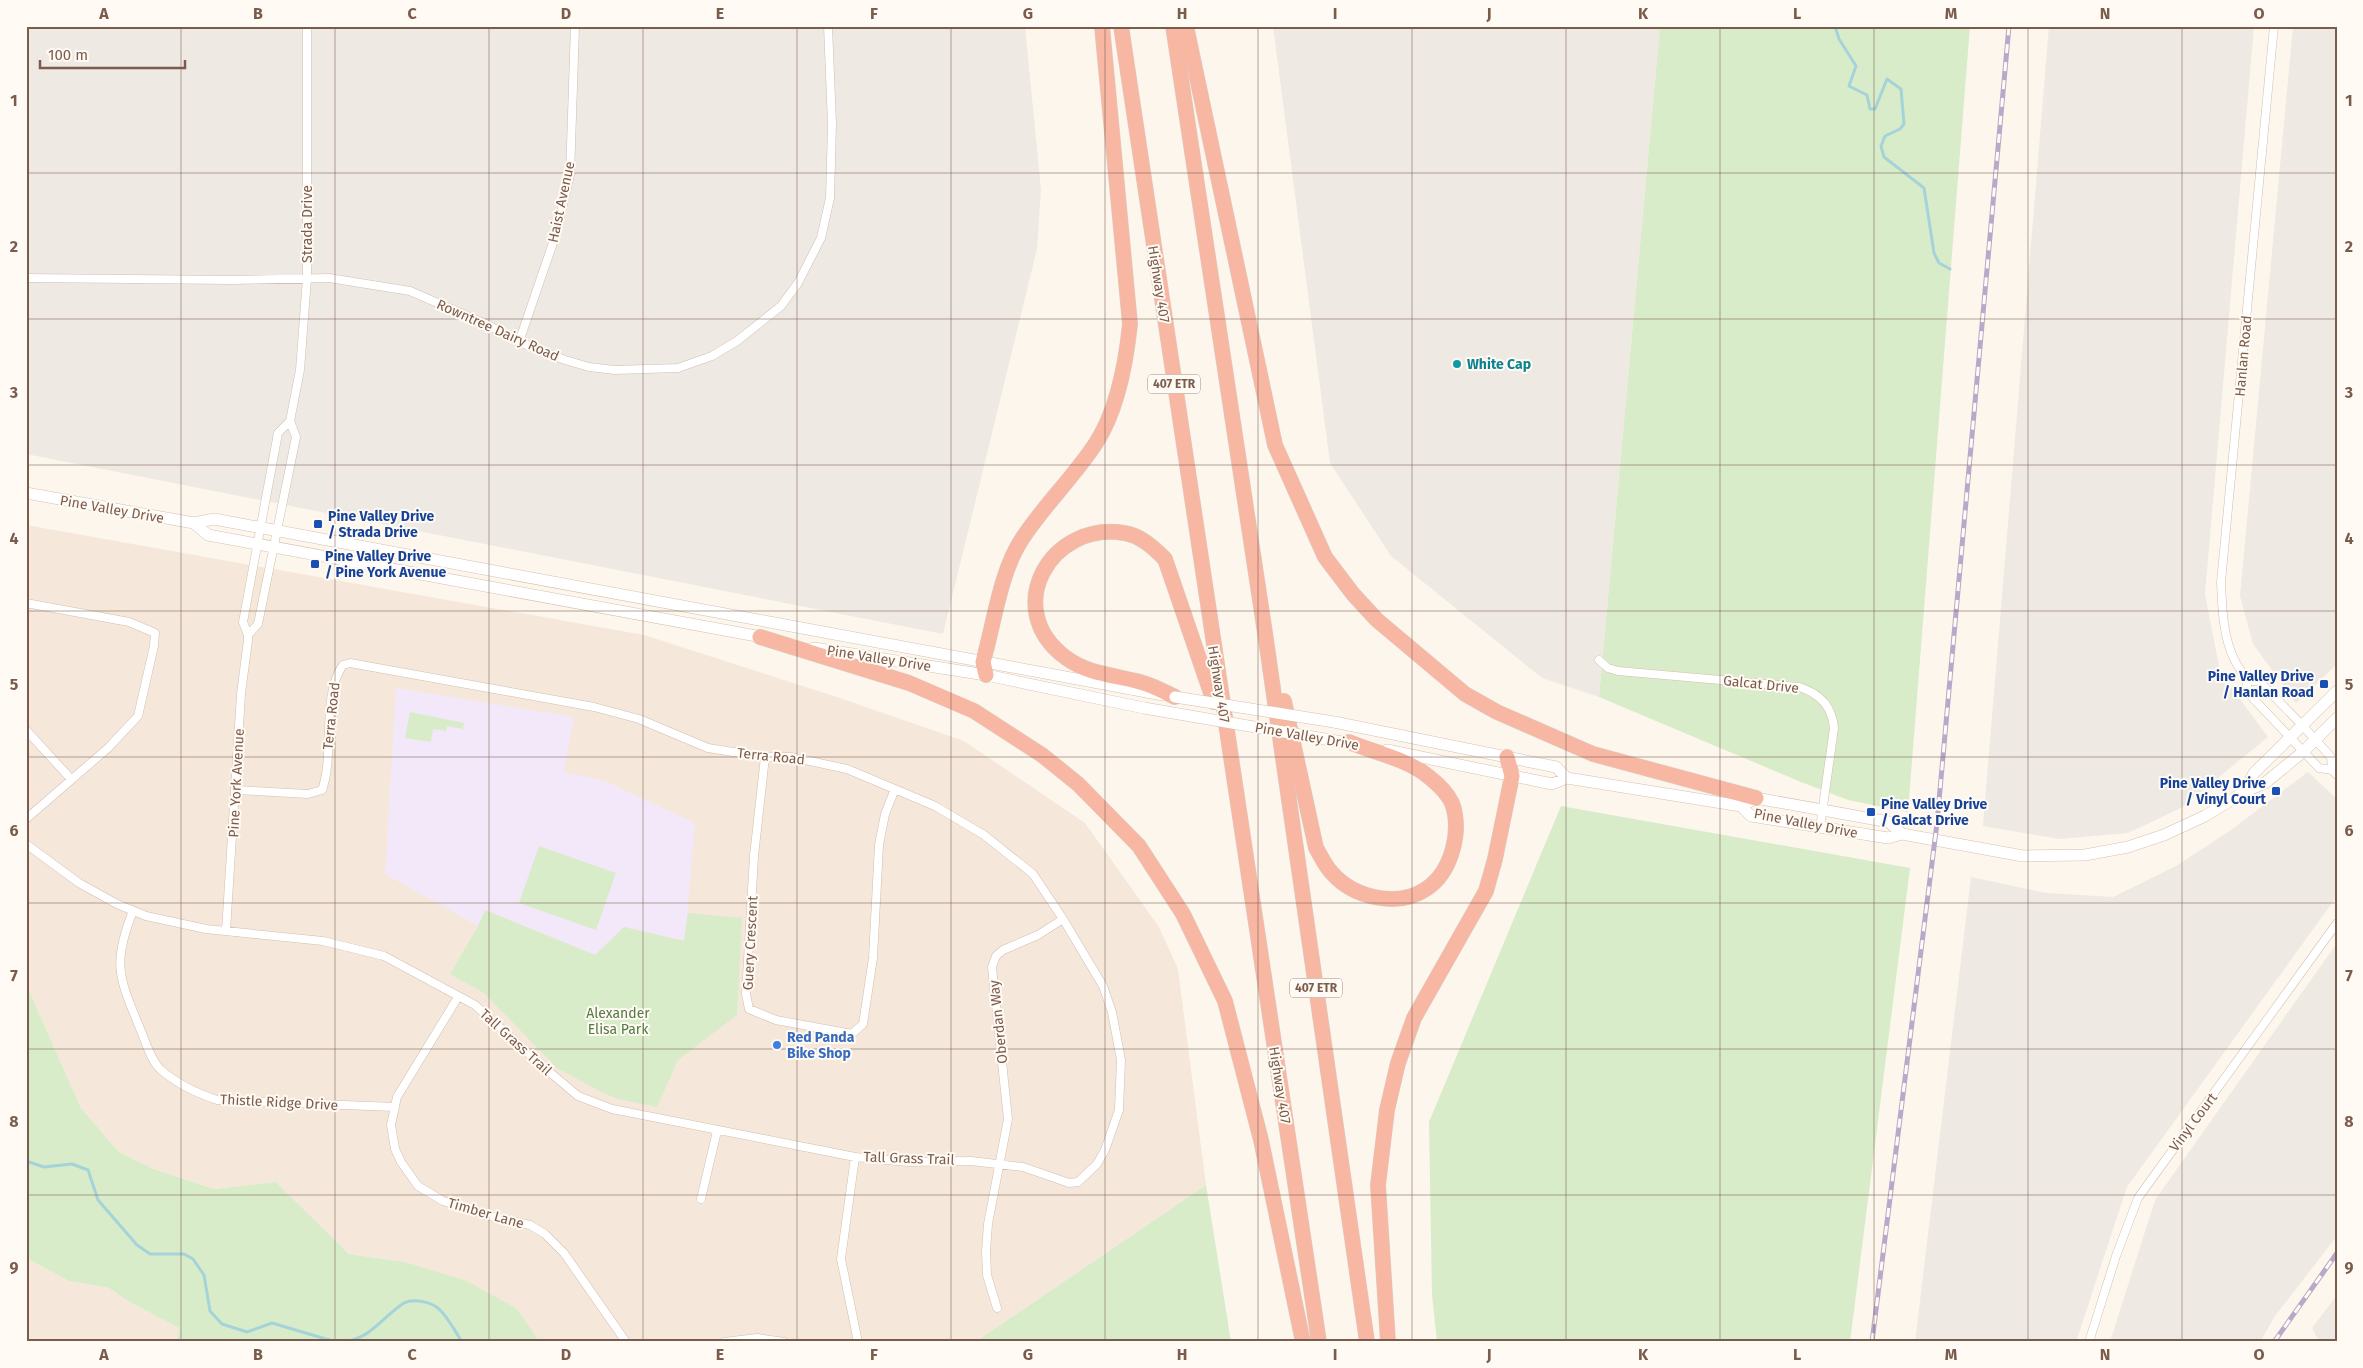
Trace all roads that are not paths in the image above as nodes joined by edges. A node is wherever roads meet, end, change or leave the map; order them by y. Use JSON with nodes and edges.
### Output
{"nodes":[{"id":1,"x":307,"y":26,"type":"edge"},
{"id":2,"x":575,"y":26,"type":"edge"},
{"id":3,"x":828,"y":26,"type":"edge"},
{"id":4,"x":1102,"y":26,"type":"edge"},
{"id":5,"x":1121,"y":26,"type":"edge"},
{"id":6,"x":1174,"y":26,"type":"edge"},
{"id":7,"x":1186,"y":26,"type":"edge"},
{"id":8,"x":2274,"y":26,"type":"edge"},
{"id":9,"x":26,"y":278,"type":"edge"},
{"id":10,"x":307,"y":278,"type":"junction"},
{"id":11,"x":518,"y":342,"type":"junction"},
{"id":12,"x":290,"y":421,"type":"junction"},
{"id":13,"x":27,"y":494,"type":"edge"},
{"id":14,"x":194,"y":523,"type":"junction"},
{"id":15,"x":260,"y":527,"type":"junction"},
{"id":16,"x":277,"y":531,"type":"junction"},
{"id":17,"x":256,"y":544,"type":"junction"},
{"id":18,"x":274,"y":548,"type":"junction"},
{"id":19,"x":26,"y":603,"type":"edge"},
{"id":20,"x":1265,"y":633,"type":"junction"},
{"id":21,"x":248,"y":635,"type":"junction"},
{"id":22,"x":760,"y":637,"type":"junction"},
{"id":23,"x":1599,"y":660,"type":"dead end"},
{"id":24,"x":985,"y":668,"type":"junction"},
{"id":25,"x":2247,"y":680,"type":"junction"},
{"id":26,"x":1149,"y":689,"type":"junction"},
{"id":27,"x":2337,"y":691,"type":"edge"},
{"id":28,"x":1174,"y":697,"type":"joint"},
{"id":29,"x":2337,"y":718,"type":"edge"},
{"id":30,"x":2302,"y":725,"type":"junction"},
{"id":31,"x":26,"y":730,"type":"edge"},
{"id":32,"x":2292,"y":736,"type":"junction"},
{"id":33,"x":2315,"y":740,"type":"junction"},
{"id":34,"x":1228,"y":742,"type":"junction"},
{"id":35,"x":1349,"y":742,"type":"junction"},
{"id":36,"x":2304,"y":751,"type":"junction"},
{"id":37,"x":765,"y":757,"type":"junction"},
{"id":38,"x":1506,"y":757,"type":"junction"},
{"id":39,"x":2334,"y":773,"type":"edge"},
{"id":40,"x":1512,"y":776,"type":"junction"},
{"id":41,"x":1567,"y":778,"type":"junction"},
{"id":42,"x":70,"y":780,"type":"junction"},
{"id":43,"x":895,"y":789,"type":"junction"},
{"id":44,"x":236,"y":790,"type":"junction"},
{"id":45,"x":2244,"y":792,"type":"junction"},
{"id":46,"x":1756,"y":798,"type":"junction"},
{"id":47,"x":1741,"y":806,"type":"junction"},
{"id":48,"x":1823,"y":811,"type":"junction"},
{"id":49,"x":26,"y":819,"type":"edge"},
{"id":50,"x":1820,"y":828,"type":"junction"},
{"id":51,"x":1902,"y":834,"type":"junction"},
{"id":52,"x":26,"y":844,"type":"edge"},
{"id":53,"x":133,"y":910,"type":"junction"},
{"id":54,"x":1063,"y":920,"type":"junction"},
{"id":55,"x":2337,"y":923,"type":"edge"},
{"id":56,"x":226,"y":931,"type":"junction"},
{"id":57,"x":458,"y":997,"type":"junction"},
{"id":58,"x":395,"y":1107,"type":"junction"},
{"id":59,"x":717,"y":1131,"type":"junction"},
{"id":60,"x":855,"y":1157,"type":"junction"},
{"id":61,"x":1000,"y":1164,"type":"junction"},
{"id":62,"x":700,"y":1199,"type":"dead end"},
{"id":63,"x":997,"y":1308,"type":"dead end"},
{"id":64,"x":626,"y":1342,"type":"edge"},
{"id":65,"x":724,"y":1342,"type":"edge"},
{"id":66,"x":784,"y":1342,"type":"edge"},
{"id":67,"x":858,"y":1342,"type":"edge"},
{"id":68,"x":1303,"y":1342,"type":"edge"},
{"id":69,"x":1319,"y":1342,"type":"edge"},
{"id":70,"x":1367,"y":1342,"type":"edge"},
{"id":71,"x":1388,"y":1342,"type":"edge"},
{"id":72,"x":2089,"y":1342,"type":"edge"}],
"edges":[{"from":1,"to":10,"type":"street","name":"Strada Drive"},
{"from":2,"to":11,"type":"street","name":"Haist Avenue"},
{"from":3,"to":11,"type":"street","name":"Rowntree Dairy Road"},
{"from":4,"to":24,"type":"highway"},
{"from":5,"to":34,"type":"highway","name":"Highway 407","number":"407 ETR"},
{"from":6,"to":20,"type":"highway","number":"407 ETR"},
{"from":7,"to":46,"type":"highway"},
{"from":8,"to":25,"type":"street","name":"Hanlan Road"},
{"from":9,"to":10,"type":"street","name":"Rowntree Dairy Road"},
{"from":10,"to":11,"type":"street","name":"Rowntree Dairy Road"},
{"from":10,"to":12,"type":"street","name":"Strada Drive"},
{"from":12,"to":15,"type":"street","name":"Strada Drive"},
{"from":12,"to":16,"type":"street","name":"Strada Drive"},
{"from":13,"to":14,"type":"main road","name":"Pine Valley Drive"},
{"from":14,"to":15,"type":"main road","name":"Pine Valley Drive"},
{"from":14,"to":17,"type":"main road","name":"Pine Valley Drive"},
{"from":15,"to":16,"type":"main road","name":"Pine Valley Drive"},
{"from":15,"to":17,"type":"street","name":"Pine York Avenue"},
{"from":16,"to":18,"type":"street","name":"Strada Drive"},
{"from":16,"to":24,"type":"main road","name":"Pine Valley Drive"},
{"from":17,"to":18,"type":"main road","name":"Pine Valley Drive"},
{"from":17,"to":21,"type":"street","name":"Pine York Avenue"},
{"from":18,"to":21,"type":"street","name":"Pine York Avenue"},
{"from":18,"to":22,"type":"main road","name":"Pine Valley Drive"},
{"from":19,"to":42,"type":"street"},
{"from":20,"to":35,"type":"highway"},
{"from":20,"to":70,"type":"highway","number":"407 ETR"},
{"from":21,"to":44,"type":"street","name":"Pine York Avenue"},
{"from":22,"to":24,"type":"main road","name":"Pine Valley Drive"},
{"from":22,"to":68,"type":"highway"},
{"from":23,"to":48,"type":"street","name":"Galcat Drive"},
{"from":24,"to":26,"type":"main road","name":"Pine Valley Drive"},
{"from":24,"to":35,"type":"main road","name":"Pine Valley Drive","bridge":true},
{"from":25,"to":30,"type":"street"},
{"from":25,"to":32,"type":"street","name":"Hanlan Road"},
{"from":26,"to":28,"type":"highway"},
{"from":26,"to":34,"type":"highway"},
{"from":27,"to":30,"type":"main road","name":"Pine Valley Drive"},
{"from":28,"to":38,"type":"main road","name":"Pine Valley Drive","bridge":true},
{"from":29,"to":33,"type":"main road","name":"Pine Valley Drive"},
{"from":30,"to":32,"type":"main road","name":"Pine Valley Drive"},
{"from":30,"to":33,"type":"street"},
{"from":31,"to":42,"type":"street"},
{"from":32,"to":36,"type":"street"},
{"from":32,"to":45,"type":"main road","name":"Pine Valley Drive"},
{"from":33,"to":36,"type":"main road","name":"Pine Valley Drive"},
{"from":33,"to":39,"type":"street"},
{"from":34,"to":69,"type":"highway","name":"Highway 407","number":"407 ETR"},
{"from":35,"to":40,"type":"main road","name":"Pine Valley Drive"},
{"from":36,"to":39,"type":"street"},
{"from":36,"to":45,"type":"main road","name":"Pine Valley Drive"},
{"from":37,"to":43,"type":"street","name":"Terra Road"},
{"from":37,"to":43,"type":"street","name":"Guery Crescent"},
{"from":37,"to":44,"type":"street","name":"Terra Road"},
{"from":38,"to":40,"type":"highway"},
{"from":38,"to":41,"type":"main road","name":"Pine Valley Drive"},
{"from":40,"to":41,"type":"main road","name":"Pine Valley Drive"},
{"from":40,"to":71,"type":"highway"},
{"from":41,"to":47,"type":"main road","name":"Pine Valley Drive"},
{"from":42,"to":49,"type":"street"},
{"from":43,"to":54,"type":"street","name":"Terra Road"},
{"from":44,"to":56,"type":"street","name":"Pine York Avenue"},
{"from":45,"to":51,"type":"main road","name":"Pine Valley Drive"},
{"from":46,"to":47,"type":"main road","name":"Pine Valley Drive"},
{"from":46,"to":48,"type":"main road","name":"Pine Valley Drive"},
{"from":47,"to":50,"type":"main road","name":"Pine Valley Drive"},
{"from":48,"to":50,"type":"street","name":"Galcat Drive"},
{"from":48,"to":51,"type":"main road","name":"Pine Valley Drive"},
{"from":50,"to":51,"type":"main road","name":"Pine Valley Drive"},
{"from":52,"to":53,"type":"street","name":"Tall Grass Trail"},
{"from":53,"to":56,"type":"street","name":"Tall Grass Trail"},
{"from":53,"to":58,"type":"street","name":"Thistle Ridge Drive"},
{"from":54,"to":61,"type":"street","name":"Oberdan Way"},
{"from":54,"to":61,"type":"street","name":"Terra Road"},
{"from":55,"to":72,"type":"street","name":"Vinyl Court"},
{"from":56,"to":57,"type":"street","name":"Tall Grass Trail"},
{"from":57,"to":58,"type":"street","name":"Timber Lane"},
{"from":57,"to":59,"type":"street","name":"Tall Grass Trail"},
{"from":58,"to":64,"type":"street","name":"Timber Lane"},
{"from":59,"to":60,"type":"street","name":"Tall Grass Trail"},
{"from":59,"to":62,"type":"street"},
{"from":60,"to":61,"type":"street","name":"Tall Grass Trail"},
{"from":60,"to":67,"type":"street"},
{"from":61,"to":63,"type":"street","name":"Oberdan Way"},
{"from":65,"to":66,"type":"street"}]}
